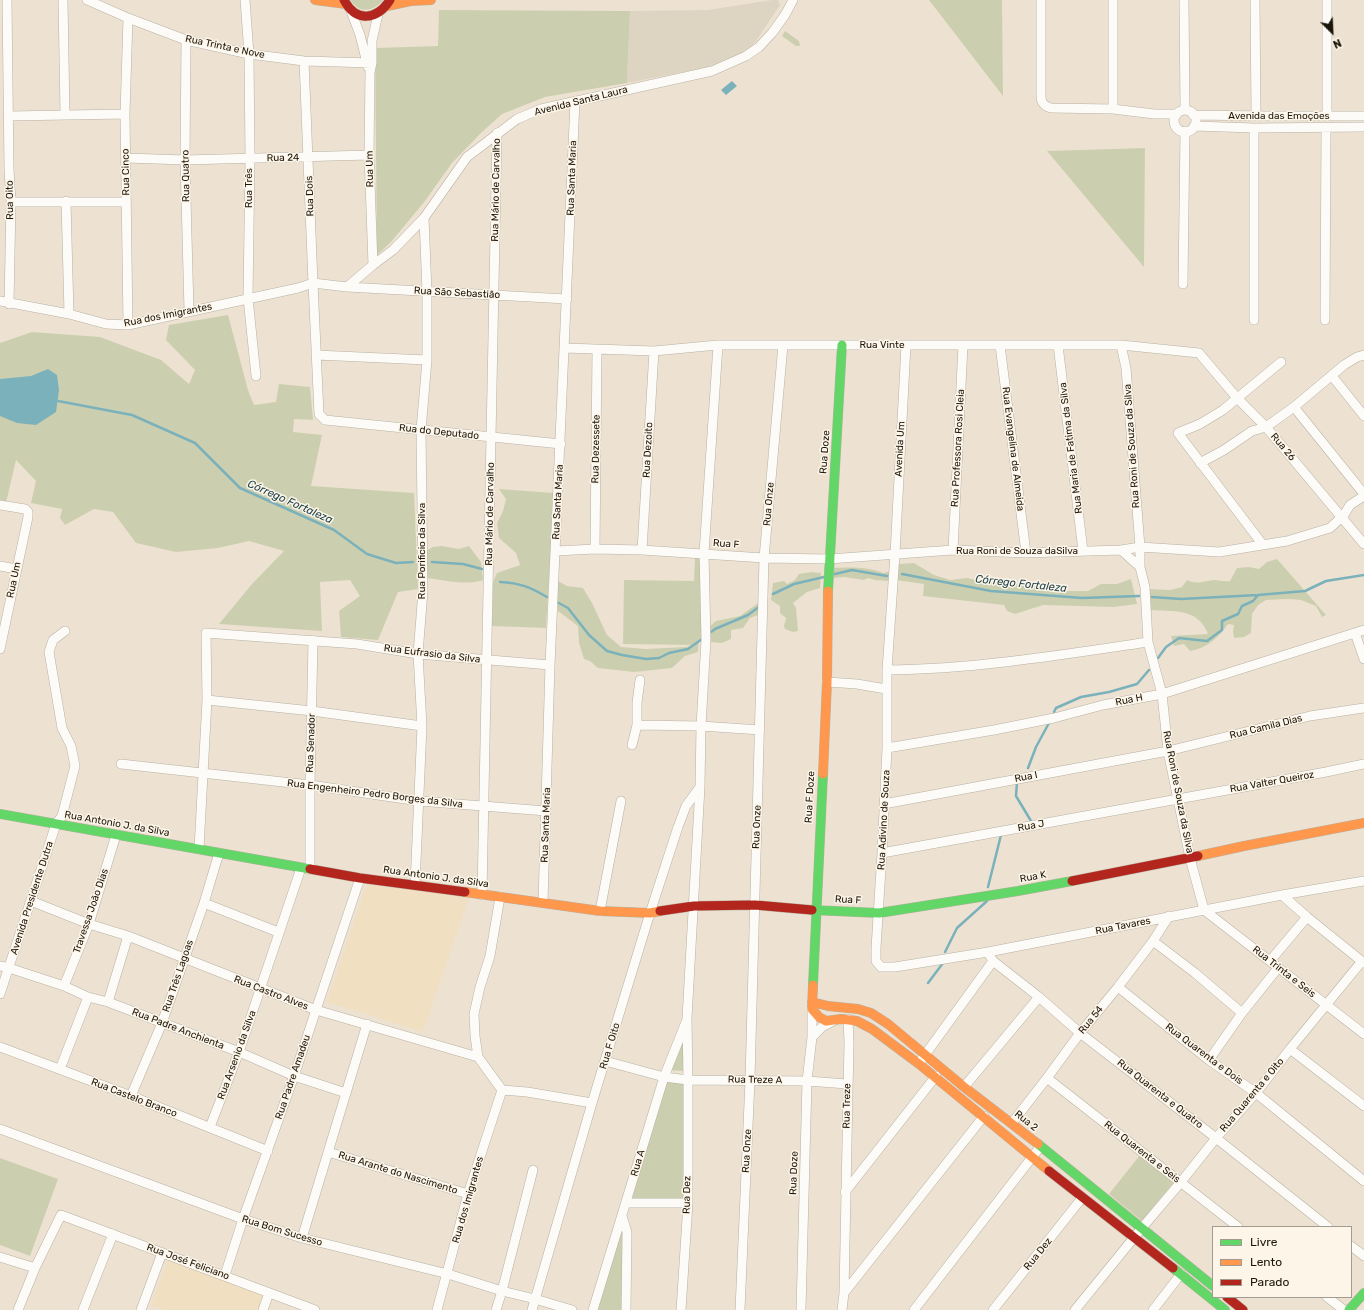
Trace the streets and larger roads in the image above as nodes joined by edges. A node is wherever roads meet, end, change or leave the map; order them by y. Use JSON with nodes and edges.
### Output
{"nodes":[{"id":1,"x":7,"y":0,"type":"edge"},
{"id":2,"x":63,"y":0,"type":"edge"},
{"id":3,"x":86,"y":0,"type":"edge"},
{"id":4,"x":245,"y":0,"type":"edge"},
{"id":5,"x":315,"y":0,"type":"edge"},
{"id":6,"x":431,"y":0,"type":"edge"},
{"id":7,"x":793,"y":0,"type":"edge"},
{"id":8,"x":1041,"y":0,"type":"edge"},
{"id":9,"x":1112,"y":0,"type":"edge"},
{"id":10,"x":1184,"y":0,"type":"edge"},
{"id":11,"x":1255,"y":0,"type":"edge"},
{"id":12,"x":1326,"y":0,"type":"edge"},
{"id":13,"x":388,"y":3,"type":"edge"},
{"id":14,"x":347,"y":5,"type":"edge"},
{"id":15,"x":378,"y":14,"type":"junction"},
{"id":16,"x":128,"y":18,"type":"junction"},
{"id":17,"x":186,"y":40,"type":"junction"},
{"id":18,"x":249,"y":54,"type":"junction"},
{"id":19,"x":304,"y":61,"type":"junction"},
{"id":20,"x":369,"y":63,"type":"junction"},
{"id":21,"x":575,"y":101,"type":"junction"},
{"id":22,"x":1113,"y":109,"type":"junction"},
{"id":23,"x":1180,"y":112,"type":"junction"},
{"id":24,"x":125,"y":114,"type":"junction"},
{"id":25,"x":1154,"y":114,"type":"junction"},
{"id":26,"x":65,"y":115,"type":"junction"},
{"id":27,"x":1193,"y":115,"type":"junction"},
{"id":28,"x":9,"y":116,"type":"junction"},
{"id":29,"x":1256,"y":116,"type":"junction"},
{"id":30,"x":1327,"y":116,"type":"junction"},
{"id":31,"x":1364,"y":116,"type":"edge"},
{"id":32,"x":1175,"y":125,"type":"junction"},
{"id":33,"x":1194,"y":126,"type":"junction"},
{"id":34,"x":1364,"y":127,"type":"edge"},
{"id":35,"x":1254,"y":128,"type":"junction"},
{"id":36,"x":1326,"y":128,"type":"junction"},
{"id":37,"x":1185,"y":132,"type":"junction"},
{"id":38,"x":497,"y":133,"type":"junction"},
{"id":39,"x":369,"y":155,"type":"junction"},
{"id":40,"x":308,"y":157,"type":"junction"},
{"id":41,"x":126,"y":158,"type":"junction"},
{"id":42,"x":250,"y":158,"type":"junction"},
{"id":43,"x":185,"y":160,"type":"junction"},
{"id":44,"x":4,"y":169,"type":"edge"},
{"id":45,"x":66,"y":201,"type":"junction"},
{"id":46,"x":11,"y":202,"type":"junction"},
{"id":47,"x":126,"y":202,"type":"junction"},
{"id":48,"x":424,"y":218,"type":"junction"},
{"id":49,"x":373,"y":265,"type":"junction"},
{"id":50,"x":313,"y":284,"type":"junction"},
{"id":51,"x":1183,"y":284,"type":"dead end"},
{"id":52,"x":347,"y":287,"type":"junction"},
{"id":53,"x":427,"y":292,"type":"junction"},
{"id":54,"x":494,"y":295,"type":"junction"},
{"id":55,"x":248,"y":298,"type":"junction"},
{"id":56,"x":567,"y":299,"type":"junction"},
{"id":57,"x":4,"y":303,"type":"edge"},
{"id":58,"x":189,"y":311,"type":"junction"},
{"id":59,"x":69,"y":314,"type":"junction"},
{"id":60,"x":1254,"y":320,"type":"dead end"},
{"id":61,"x":1325,"y":320,"type":"dead end"},
{"id":62,"x":128,"y":325,"type":"junction"},
{"id":63,"x":718,"y":345,"type":"junction"},
{"id":64,"x":783,"y":345,"type":"junction"},
{"id":65,"x":842,"y":345,"type":"junction"},
{"id":66,"x":906,"y":345,"type":"junction"},
{"id":67,"x":963,"y":345,"type":"junction"},
{"id":68,"x":1000,"y":345,"type":"junction"},
{"id":69,"x":1058,"y":345,"type":"junction"},
{"id":70,"x":1120,"y":345,"type":"junction"},
{"id":71,"x":565,"y":348,"type":"junction"},
{"id":72,"x":597,"y":350,"type":"junction"},
{"id":73,"x":654,"y":351,"type":"junction"},
{"id":74,"x":1199,"y":353,"type":"joint"},
{"id":75,"x":316,"y":355,"type":"junction"},
{"id":76,"x":1364,"y":355,"type":"edge"},
{"id":77,"x":427,"y":360,"type":"junction"},
{"id":78,"x":1281,"y":362,"type":"dead end"},
{"id":79,"x":256,"y":376,"type":"dead end"},
{"id":80,"x":1332,"y":376,"type":"junction"},
{"id":81,"x":1237,"y":398,"type":"junction"},
{"id":82,"x":1294,"y":407,"type":"junction"},
{"id":83,"x":320,"y":414,"type":"joint"},
{"id":84,"x":1364,"y":416,"type":"edge"},
{"id":85,"x":1266,"y":427,"type":"junction"},
{"id":86,"x":421,"y":430,"type":"junction"},
{"id":87,"x":491,"y":437,"type":"junction"},
{"id":88,"x":560,"y":444,"type":"junction"},
{"id":89,"x":1200,"y":462,"type":"junction"},
{"id":90,"x":1364,"y":495,"type":"edge"},
{"id":91,"x":0,"y":505,"type":"edge"},
{"id":92,"x":1342,"y":517,"type":"junction"},
{"id":93,"x":1364,"y":544,"type":"edge"},
{"id":94,"x":1263,"y":545,"type":"junction"},
{"id":95,"x":1140,"y":547,"type":"junction"},
{"id":96,"x":594,"y":549,"type":"junction"},
{"id":97,"x":642,"y":550,"type":"junction"},
{"id":98,"x":953,"y":550,"type":"junction"},
{"id":99,"x":1121,"y":550,"type":"junction"},
{"id":100,"x":556,"y":551,"type":"junction"},
{"id":101,"x":1083,"y":551,"type":"junction"},
{"id":102,"x":704,"y":553,"type":"junction"},
{"id":103,"x":1026,"y":553,"type":"junction"},
{"id":104,"x":895,"y":554,"type":"junction"},
{"id":105,"x":764,"y":558,"type":"junction"},
{"id":106,"x":829,"y":559,"type":"junction"},
{"id":107,"x":0,"y":566,"type":"edge"},
{"id":108,"x":1140,"y":567,"type":"junction"},
{"id":109,"x":16,"y":569,"type":"junction"},
{"id":110,"x":2,"y":627,"type":"edge"},
{"id":111,"x":1364,"y":630,"type":"edge"},
{"id":112,"x":65,"y":631,"type":"dead end"},
{"id":113,"x":1355,"y":633,"type":"junction"},
{"id":114,"x":313,"y":640,"type":"junction"},
{"id":115,"x":1149,"y":646,"type":"junction"},
{"id":116,"x":0,"y":648,"type":"edge"},
{"id":117,"x":418,"y":654,"type":"junction"},
{"id":118,"x":1364,"y":658,"type":"edge"},
{"id":119,"x":487,"y":660,"type":"junction"},
{"id":120,"x":550,"y":665,"type":"junction"},
{"id":121,"x":887,"y":670,"type":"junction"},
{"id":122,"x":640,"y":680,"type":"dead end"},
{"id":123,"x":827,"y":682,"type":"junction"},
{"id":124,"x":886,"y":689,"type":"junction"},
{"id":125,"x":1162,"y":694,"type":"junction"},
{"id":126,"x":207,"y":700,"type":"junction"},
{"id":127,"x":1364,"y":708,"type":"edge"},
{"id":128,"x":312,"y":711,"type":"junction"},
{"id":129,"x":636,"y":725,"type":"junction"},
{"id":130,"x":422,"y":726,"type":"junction"},
{"id":131,"x":700,"y":726,"type":"junction"},
{"id":132,"x":760,"y":730,"type":"junction"},
{"id":133,"x":632,"y":745,"type":"dead end"},
{"id":134,"x":887,"y":748,"type":"junction"},
{"id":135,"x":1168,"y":751,"type":"junction"},
{"id":136,"x":121,"y":764,"type":"dead end"},
{"id":137,"x":1364,"y":764,"type":"edge"},
{"id":138,"x":204,"y":774,"type":"junction"},
{"id":139,"x":310,"y":785,"type":"junction"},
{"id":140,"x":700,"y":786,"type":"junction"},
{"id":141,"x":1179,"y":799,"type":"junction"},
{"id":142,"x":419,"y":801,"type":"junction"},
{"id":143,"x":620,"y":801,"type":"dead end"},
{"id":144,"x":884,"y":804,"type":"junction"},
{"id":145,"x":483,"y":807,"type":"junction"},
{"id":146,"x":546,"y":811,"type":"junction"},
{"id":147,"x":0,"y":814,"type":"edge"},
{"id":148,"x":1364,"y":823,"type":"edge"},
{"id":149,"x":56,"y":824,"type":"junction"},
{"id":150,"x":116,"y":836,"type":"junction"},
{"id":151,"x":199,"y":849,"type":"junction"},
{"id":152,"x":219,"y":852,"type":"junction"},
{"id":153,"x":882,"y":853,"type":"junction"},
{"id":154,"x":1190,"y":858,"type":"junction"},
{"id":155,"x":305,"y":869,"type":"junction"},
{"id":156,"x":360,"y":878,"type":"junction"},
{"id":157,"x":1363,"y":883,"type":"edge"},
{"id":158,"x":415,"y":885,"type":"junction"},
{"id":159,"x":482,"y":895,"type":"junction"},
{"id":160,"x":1282,"y":895,"type":"junction"},
{"id":161,"x":500,"y":897,"type":"junction"},
{"id":162,"x":31,"y":901,"type":"junction"},
{"id":163,"x":543,"y":902,"type":"junction"},
{"id":164,"x":204,"y":903,"type":"junction"},
{"id":165,"x":755,"y":905,"type":"junction"},
{"id":166,"x":694,"y":906,"type":"junction"},
{"id":167,"x":816,"y":910,"type":"junction"},
{"id":168,"x":1204,"y":910,"type":"junction"},
{"id":169,"x":600,"y":911,"type":"junction"},
{"id":170,"x":650,"y":913,"type":"junction"},
{"id":171,"x":879,"y":913,"type":"junction"},
{"id":172,"x":1169,"y":916,"type":"junction"},
{"id":173,"x":1306,"y":917,"type":"junction"},
{"id":174,"x":89,"y":924,"type":"junction"},
{"id":175,"x":278,"y":932,"type":"junction"},
{"id":176,"x":128,"y":936,"type":"junction"},
{"id":177,"x":1152,"y":941,"type":"junction"},
{"id":178,"x":988,"y":952,"type":"junction"},
{"id":179,"x":185,"y":958,"type":"junction"},
{"id":180,"x":993,"y":961,"type":"junction"},
{"id":181,"x":1270,"y":961,"type":"junction"},
{"id":182,"x":1363,"y":962,"type":"edge"},
{"id":183,"x":5,"y":967,"type":"edge"},
{"id":184,"x":881,"y":967,"type":"joint"},
{"id":185,"x":1278,"y":968,"type":"junction"},
{"id":186,"x":64,"y":986,"type":"junction"},
{"id":187,"x":1118,"y":988,"type":"junction"},
{"id":188,"x":260,"y":989,"type":"junction"},
{"id":189,"x":0,"y":994,"type":"edge"},
{"id":190,"x":88,"y":997,"type":"junction"},
{"id":191,"x":1039,"y":997,"type":"junction"},
{"id":192,"x":108,"y":1002,"type":"junction"},
{"id":193,"x":1327,"y":1005,"type":"junction"},
{"id":194,"x":812,"y":1006,"type":"junction"},
{"id":195,"x":316,"y":1010,"type":"junction"},
{"id":196,"x":1242,"y":1013,"type":"junction"},
{"id":197,"x":687,"y":1018,"type":"junction"},
{"id":198,"x":848,"y":1019,"type":"junction"},
{"id":199,"x":834,"y":1020,"type":"junction"},
{"id":200,"x":162,"y":1023,"type":"junction"},
{"id":201,"x":367,"y":1024,"type":"junction"},
{"id":202,"x":1080,"y":1033,"type":"junction"},
{"id":203,"x":1364,"y":1034,"type":"edge"},
{"id":204,"x":812,"y":1036,"type":"junction"},
{"id":205,"x":0,"y":1047,"type":"edge"},
{"id":206,"x":1290,"y":1049,"type":"junction"},
{"id":207,"x":239,"y":1052,"type":"junction"},
{"id":208,"x":924,"y":1054,"type":"junction"},
{"id":209,"x":478,"y":1057,"type":"junction"},
{"id":210,"x":1209,"y":1060,"type":"junction"},
{"id":211,"x":605,"y":1061,"type":"junction"},
{"id":212,"x":919,"y":1064,"type":"junction"},
{"id":213,"x":60,"y":1069,"type":"junction"},
{"id":214,"x":294,"y":1076,"type":"junction"},
{"id":215,"x":936,"y":1076,"type":"junction"},
{"id":216,"x":664,"y":1077,"type":"junction"},
{"id":217,"x":1047,"y":1078,"type":"junction"},
{"id":218,"x":688,"y":1080,"type":"junction"},
{"id":219,"x":750,"y":1080,"type":"junction"},
{"id":220,"x":807,"y":1081,"type":"junction"},
{"id":221,"x":848,"y":1084,"type":"junction"},
{"id":222,"x":964,"y":1087,"type":"junction"},
{"id":223,"x":502,"y":1090,"type":"junction"},
{"id":224,"x":346,"y":1093,"type":"junction"},
{"id":225,"x":1256,"y":1093,"type":"junction"},
{"id":226,"x":131,"y":1096,"type":"junction"},
{"id":227,"x":592,"y":1103,"type":"junction"},
{"id":228,"x":1364,"y":1106,"type":"edge"},
{"id":229,"x":984,"y":1116,"type":"junction"},
{"id":230,"x":1012,"y":1123,"type":"junction"},
{"id":231,"x":210,"y":1127,"type":"junction"},
{"id":232,"x":0,"y":1129,"type":"edge"},
{"id":233,"x":1216,"y":1138,"type":"junction"},
{"id":234,"x":1040,"y":1147,"type":"junction"},
{"id":235,"x":268,"y":1151,"type":"junction"},
{"id":236,"x":328,"y":1152,"type":"junction"},
{"id":237,"x":1032,"y":1158,"type":"junction"},
{"id":238,"x":533,"y":1170,"type":"dead end"},
{"id":239,"x":1364,"y":1181,"type":"edge"},
{"id":240,"x":1181,"y":1182,"type":"junction"},
{"id":241,"x":845,"y":1192,"type":"junction"},
{"id":242,"x":468,"y":1194,"type":"junction"},
{"id":243,"x":1082,"y":1198,"type":"junction"},
{"id":244,"x":688,"y":1203,"type":"junction"},
{"id":245,"x":626,"y":1204,"type":"junction"},
{"id":246,"x":622,"y":1216,"type":"junction"},
{"id":247,"x":243,"y":1219,"type":"junction"},
{"id":248,"x":1237,"y":1226,"type":"edge"},
{"id":249,"x":1327,"y":1226,"type":"edge"},
{"id":250,"x":1141,"y":1229,"type":"junction"},
{"id":251,"x":113,"y":1234,"type":"junction"},
{"id":252,"x":1134,"y":1237,"type":"junction"},
{"id":253,"x":302,"y":1238,"type":"junction"},
{"id":254,"x":1352,"y":1247,"type":"edge"},
{"id":255,"x":162,"y":1253,"type":"junction"},
{"id":256,"x":0,"y":1256,"type":"edge"},
{"id":257,"x":1364,"y":1256,"type":"edge"},
{"id":258,"x":35,"y":1268,"type":"junction"},
{"id":259,"x":448,"y":1274,"type":"junction"},
{"id":260,"x":1181,"y":1274,"type":"junction"},
{"id":261,"x":225,"y":1275,"type":"junction"},
{"id":262,"x":1212,"y":1285,"type":"edge"},
{"id":263,"x":502,"y":1291,"type":"junction"},
{"id":264,"x":269,"y":1293,"type":"junction"},
{"id":265,"x":844,"y":1293,"type":"junction"},
{"id":266,"x":1364,"y":1293,"type":"edge"},
{"id":267,"x":1228,"y":1298,"type":"edge"},
{"id":268,"x":1328,"y":1298,"type":"edge"},
{"id":269,"x":535,"y":1299,"type":"junction"},
{"id":270,"x":144,"y":1309,"type":"edge"},
{"id":271,"x":18,"y":1310,"type":"edge"},
{"id":272,"x":82,"y":1310,"type":"edge"},
{"id":273,"x":263,"y":1310,"type":"edge"},
{"id":274,"x":315,"y":1310,"type":"edge"},
{"id":275,"x":437,"y":1310,"type":"edge"},
{"id":276,"x":496,"y":1310,"type":"edge"},
{"id":277,"x":532,"y":1310,"type":"edge"},
{"id":278,"x":572,"y":1310,"type":"edge"},
{"id":279,"x":593,"y":1310,"type":"edge"},
{"id":280,"x":626,"y":1310,"type":"edge"},
{"id":281,"x":681,"y":1310,"type":"edge"},
{"id":282,"x":740,"y":1310,"type":"edge"},
{"id":283,"x":801,"y":1310,"type":"edge"},
{"id":284,"x":842,"y":1310,"type":"edge"},
{"id":285,"x":914,"y":1310,"type":"edge"},
{"id":286,"x":993,"y":1310,"type":"edge"},
{"id":287,"x":1075,"y":1310,"type":"edge"},
{"id":288,"x":1153,"y":1310,"type":"edge"},
{"id":289,"x":1225,"y":1310,"type":"edge"},
{"id":290,"x":1243,"y":1310,"type":"edge"},
{"id":291,"x":1344,"y":1310,"type":"edge"},
{"id":292,"x":1349,"y":1310,"type":"edge"}],
"edges":[{"from":1,"to":28,"type":"street","name":"Rua Oito"},
{"from":2,"to":26,"type":"street"},
{"from":3,"to":16,"type":"street","name":"Rua Trinta e Nove"},
{"from":4,"to":18,"type":"street","name":"Rua Três"},
{"from":5,"to":14,"type":"street"},
{"from":6,"to":13,"type":"street"},
{"from":7,"to":21,"type":"street","name":"Avenida Santa Laura"},
{"from":8,"to":22,"type":"street","name":"Avenida das Emoções"},
{"from":9,"to":22,"type":"street"},
{"from":10,"to":23,"type":"street"},
{"from":11,"to":29,"type":"street"},
{"from":12,"to":30,"type":"street"},
{"from":13,"to":15,"type":"street"},
{"from":14,"to":15,"type":"street"},
{"from":14,"to":20,"type":"street","name":"Rua Um"},
{"from":15,"to":20,"type":"street","name":"Rua Um"},
{"from":16,"to":17,"type":"street","name":"Rua Trinta e Nove"},
{"from":16,"to":24,"type":"street","name":"Rua Cinco"},
{"from":17,"to":18,"type":"street","name":"Rua Trinta e Nove"},
{"from":17,"to":43,"type":"street","name":"Rua Quatro"},
{"from":18,"to":19,"type":"street","name":"Rua Trinta e Nove"},
{"from":18,"to":42,"type":"street","name":"Rua Três"},
{"from":19,"to":20,"type":"street","name":"Rua Trinta e Nove"},
{"from":19,"to":40,"type":"street","name":"Rua Dois"},
{"from":20,"to":39,"type":"street","name":"Rua Um"},
{"from":21,"to":38,"type":"street","name":"Avenida Santa Laura"},
{"from":21,"to":56,"type":"street","name":"Rua Santa Maria"},
{"from":22,"to":25,"type":"street","name":"Avenida das Emoções"},
{"from":23,"to":25,"type":"street","name":"Avenida das Emoções"},
{"from":23,"to":27,"type":"street","name":"Avenida das Emoções"},
{"from":23,"to":32,"type":"street"},
{"from":24,"to":26,"type":"street"},
{"from":24,"to":41,"type":"street","name":"Rua Cinco"},
{"from":25,"to":32,"type":"street","name":"Avenida das Emoções"},
{"from":26,"to":28,"type":"street"},
{"from":27,"to":29,"type":"street","name":"Avenida das Emoções"},
{"from":27,"to":33,"type":"street"},
{"from":28,"to":44,"type":"street","name":"Rua Oito"},
{"from":29,"to":30,"type":"street","name":"Avenida das Emoções"},
{"from":30,"to":31,"type":"street","name":"Avenida das Emoções"},
{"from":32,"to":37,"type":"street","name":"Avenida das Emoções"},
{"from":33,"to":35,"type":"street","name":"Avenida das Emoções"},
{"from":33,"to":37,"type":"street"},
{"from":34,"to":36,"type":"street","name":"Avenida das Emoções"},
{"from":35,"to":36,"type":"street","name":"Avenida das Emoções"},
{"from":35,"to":60,"type":"street"},
{"from":36,"to":61,"type":"street"},
{"from":37,"to":51,"type":"street"},
{"from":38,"to":48,"type":"street","name":"Avenida Santa Laura"},
{"from":38,"to":54,"type":"street","name":"Rua Mário de Carvalho"},
{"from":39,"to":40,"type":"street","name":"Rua 24"},
{"from":39,"to":49,"type":"street","name":"Rua Um"},
{"from":40,"to":42,"type":"street","name":"Rua 24"},
{"from":40,"to":50,"type":"street","name":"Rua Dois"},
{"from":41,"to":43,"type":"street","name":"Rua 24"},
{"from":41,"to":47,"type":"street","name":"Rua Cinco"},
{"from":42,"to":43,"type":"street","name":"Rua 24"},
{"from":42,"to":55,"type":"street","name":"Rua Três"},
{"from":43,"to":58,"type":"street","name":"Rua Quatro"},
{"from":44,"to":46,"type":"street","name":"Rua Oito"},
{"from":45,"to":46,"type":"street"},
{"from":45,"to":47,"type":"street"},
{"from":45,"to":59,"type":"street"},
{"from":46,"to":57,"type":"street","name":"Rua Oito"},
{"from":47,"to":62,"type":"street","name":"Rua Cinco"},
{"from":48,"to":49,"type":"street","name":"Avenida Santa Laura"},
{"from":48,"to":53,"type":"street","name":"Rua Porificio da Silva"},
{"from":49,"to":52,"type":"street","name":"Avenida Santa Laura"},
{"from":50,"to":52,"type":"street"},
{"from":50,"to":55,"type":"street","name":"Rua dos Imigrantes"},
{"from":50,"to":75,"type":"street","name":"Rua Dois"},
{"from":52,"to":53,"type":"street","name":"Rua São Sebastião"},
{"from":53,"to":54,"type":"street","name":"Rua São Sebastião"},
{"from":53,"to":77,"type":"street","name":"Rua Porificio da Silva"},
{"from":54,"to":56,"type":"street","name":"Rua São Sebastião"},
{"from":54,"to":87,"type":"street","name":"Rua Mário de Carvalho"},
{"from":55,"to":58,"type":"street","name":"Rua dos Imigrantes"},
{"from":55,"to":79,"type":"street","name":"Rua Três"},
{"from":56,"to":71,"type":"street","name":"Rua Santa Maria"},
{"from":57,"to":59,"type":"street","name":"Rua dos Imigrantes"},
{"from":58,"to":62,"type":"street","name":"Rua dos Imigrantes"},
{"from":59,"to":62,"type":"street","name":"Rua dos Imigrantes"},
{"from":63,"to":64,"type":"street","name":"Rua Vinte"},
{"from":63,"to":73,"type":"street","name":"Rua Vinte"},
{"from":63,"to":102,"type":"street"},
{"from":64,"to":65,"type":"street","name":"Rua Vinte"},
{"from":64,"to":105,"type":"street","name":"Rua Onze"},
{"from":65,"to":66,"type":"street","name":"Rua Vinte"},
{"from":65,"to":106,"type":"street","name":"Rua Doze"},
{"from":66,"to":67,"type":"street","name":"Rua Vinte"},
{"from":66,"to":104,"type":"street","name":"Avenida Um"},
{"from":67,"to":68,"type":"street","name":"Rua Vinte"},
{"from":67,"to":98,"type":"street","name":"Rua Professora Rosi Cleia"},
{"from":68,"to":69,"type":"street","name":"Rua Vinte"},
{"from":68,"to":103,"type":"street","name":"Rua Evangelina de Almeida"},
{"from":69,"to":70,"type":"street","name":"Rua Vinte"},
{"from":69,"to":101,"type":"street","name":"Rua Maria de Fatima da Silva"},
{"from":70,"to":74,"type":"street","name":"Rua Vinte"},
{"from":70,"to":95,"type":"street","name":"Rua Roni de Souza da Silva"},
{"from":71,"to":72,"type":"street","name":"Rua Vinte"},
{"from":71,"to":88,"type":"street","name":"Rua Santa Maria"},
{"from":72,"to":73,"type":"street","name":"Rua Vinte"},
{"from":72,"to":96,"type":"street","name":"Rua Dezessete"},
{"from":73,"to":97,"type":"street","name":"Rua Dezoito"},
{"from":74,"to":81,"type":"street","name":"Rua 26"},
{"from":75,"to":77,"type":"street"},
{"from":75,"to":83,"type":"street","name":"Rua Dois"},
{"from":76,"to":80,"type":"street"},
{"from":77,"to":86,"type":"street","name":"Rua Porificio da Silva"},
{"from":78,"to":81,"type":"street"},
{"from":80,"to":82,"type":"street"},
{"from":80,"to":84,"type":"street"},
{"from":81,"to":85,"type":"street","name":"Rua 26"},
{"from":81,"to":89,"type":"street"},
{"from":82,"to":85,"type":"street"},
{"from":82,"to":90,"type":"street"},
{"from":83,"to":86,"type":"street","name":"Rua do Deputado"},
{"from":85,"to":89,"type":"street"},
{"from":85,"to":92,"type":"street","name":"Rua 26"},
{"from":86,"to":87,"type":"street","name":"Rua do Deputado"},
{"from":86,"to":117,"type":"street","name":"Rua Porificio da Silva"},
{"from":87,"to":88,"type":"street","name":"Rua do Deputado"},
{"from":87,"to":119,"type":"street","name":"Rua Mário de Carvalho"},
{"from":88,"to":100,"type":"street","name":"Rua Santa Maria"},
{"from":89,"to":94,"type":"street"},
{"from":90,"to":92,"type":"street","name":"Rua Roni de Souza daSilva"},
{"from":91,"to":109,"type":"street","name":"Rua Um"},
{"from":92,"to":93,"type":"street","name":"Rua 26"},
{"from":92,"to":94,"type":"street","name":"Rua Roni de Souza daSilva"},
{"from":94,"to":95,"type":"street","name":"Rua Roni de Souza daSilva"},
{"from":95,"to":99,"type":"street","name":"Rua Roni de Souza daSilva"},
{"from":95,"to":108,"type":"street","name":"Rua Roni de Souza da Silva"},
{"from":96,"to":97,"type":"street","name":"Rua F"},
{"from":96,"to":100,"type":"street","name":"Rua F"},
{"from":97,"to":102,"type":"street","name":"Rua F"},
{"from":98,"to":103,"type":"street","name":"Rua Roni de Souza daSilva"},
{"from":98,"to":104,"type":"street","name":"Rua Roni de Souza daSilva"},
{"from":99,"to":101,"type":"street","name":"Rua Roni de Souza daSilva"},
{"from":99,"to":108,"type":"street"},
{"from":100,"to":120,"type":"street","name":"Rua Santa Maria"},
{"from":101,"to":103,"type":"street","name":"Rua Roni de Souza daSilva"},
{"from":102,"to":105,"type":"street","name":"Rua F"},
{"from":102,"to":131,"type":"street"},
{"from":104,"to":106,"type":"street","name":"Rua F"},
{"from":104,"to":121,"type":"street","name":"Avenida Um"},
{"from":105,"to":106,"type":"street","name":"Rua F"},
{"from":105,"to":132,"type":"street","name":"Rua Onze"},
{"from":106,"to":123,"type":"street","name":"Rua F Doze"},
{"from":107,"to":109,"type":"street"},
{"from":108,"to":115,"type":"street","name":"Rua Roni de Souza da Silva"},
{"from":109,"to":110,"type":"street","name":"Rua Um"},
{"from":110,"to":116,"type":"street","name":"Rua Um"},
{"from":111,"to":113,"type":"street","name":"Rua H"},
{"from":112,"to":149,"type":"street","name":"Avenida Presidente Dutra"},
{"from":113,"to":118,"type":"street"},
{"from":113,"to":125,"type":"street","name":"Rua H"},
{"from":114,"to":117,"type":"street","name":"Rua Eufrasio da Silva"},
{"from":114,"to":126,"type":"street","name":"Rua Eufrasio da Silva"},
{"from":114,"to":128,"type":"street","name":"Rua Senador"},
{"from":115,"to":121,"type":"street"},
{"from":115,"to":125,"type":"street","name":"Rua Roni de Souza da Silva"},
{"from":117,"to":119,"type":"street","name":"Rua Eufrasio da Silva"},
{"from":117,"to":130,"type":"street","name":"Rua Porificio da Silva"},
{"from":119,"to":120,"type":"street","name":"Rua Eufrasio da Silva"},
{"from":119,"to":145,"type":"street","name":"Rua Mário de Carvalho"},
{"from":120,"to":146,"type":"street","name":"Rua Santa Maria"},
{"from":121,"to":124,"type":"street","name":"Rua Adivino de Souza"},
{"from":122,"to":129,"type":"street"},
{"from":123,"to":124,"type":"street"},
{"from":123,"to":167,"type":"street","name":"Rua F Doze"},
{"from":124,"to":134,"type":"street","name":"Rua Adivino de Souza"},
{"from":125,"to":134,"type":"street","name":"Rua H"},
{"from":125,"to":135,"type":"street","name":"Rua Roni de Souza da Silva"},
{"from":126,"to":128,"type":"street"},
{"from":126,"to":138,"type":"street"},
{"from":127,"to":135,"type":"street","name":"Rua Camila Dias"},
{"from":128,"to":130,"type":"street"},
{"from":128,"to":139,"type":"street","name":"Rua Senador"},
{"from":129,"to":131,"type":"street"},
{"from":129,"to":133,"type":"street"},
{"from":130,"to":142,"type":"street","name":"Rua Porificio da Silva"},
{"from":131,"to":132,"type":"street"},
{"from":131,"to":140,"type":"street"},
{"from":132,"to":165,"type":"street","name":"Rua Onze"},
{"from":134,"to":144,"type":"street","name":"Rua Adivino de Souza"},
{"from":135,"to":141,"type":"street","name":"Rua Roni de Souza da Silva"},
{"from":135,"to":144,"type":"street","name":"Rua I"},
{"from":136,"to":138,"type":"street","name":"Rua Engenheiro Pedro Borges da Silva"},
{"from":137,"to":141,"type":"street","name":"Rua Valter Queiroz"},
{"from":138,"to":139,"type":"street","name":"Rua Engenheiro Pedro Borges da Silva"},
{"from":138,"to":151,"type":"street"},
{"from":139,"to":142,"type":"street","name":"Rua Engenheiro Pedro Borges da Silva"},
{"from":139,"to":155,"type":"street","name":"Rua Senador"},
{"from":140,"to":166,"type":"street"},
{"from":140,"to":170,"type":"street","name":"Rua F Oito"},
{"from":141,"to":153,"type":"street","name":"Rua J"},
{"from":141,"to":154,"type":"street","name":"Rua Roni de Souza da Silva"},
{"from":142,"to":145,"type":"street","name":"Rua Engenheiro Pedro Borges da Silva"},
{"from":142,"to":158,"type":"street","name":"Rua Porificio da Silva"},
{"from":143,"to":169,"type":"street"},
{"from":144,"to":153,"type":"street","name":"Rua Adivino de Souza"},
{"from":145,"to":146,"type":"street","name":"Rua Engenheiro Pedro Borges da Silva"},
{"from":145,"to":159,"type":"street","name":"Rua Mário de Carvalho"},
{"from":146,"to":163,"type":"street","name":"Rua Santa Maria"},
{"from":147,"to":149,"type":"street","name":"Rua Antonio J. da Silva"},
{"from":148,"to":154,"type":"street","name":"Rua K"},
{"from":149,"to":150,"type":"street","name":"Rua Antonio J. da Silva"},
{"from":149,"to":162,"type":"street","name":"Avenida Presidente Dutra"},
{"from":150,"to":151,"type":"street","name":"Rua Antonio J. da Silva"},
{"from":150,"to":174,"type":"street","name":"Travessa João Dias"},
{"from":151,"to":152,"type":"street","name":"Rua Antonio J. da Silva"},
{"from":152,"to":155,"type":"street","name":"Rua Antonio J. da Silva"},
{"from":152,"to":164,"type":"street","name":"Rua Três Lagoas"},
{"from":153,"to":171,"type":"street","name":"Rua Adivino de Souza"},
{"from":154,"to":168,"type":"street","name":"Rua Roni de Souza da Silva"},
{"from":154,"to":171,"type":"street","name":"Rua K"},
{"from":155,"to":156,"type":"street","name":"Rua Antonio J. da Silva"},
{"from":155,"to":175,"type":"street","name":"Rua Arsenio da Silva"},
{"from":156,"to":158,"type":"street","name":"Rua Antonio J. da Silva"},
{"from":156,"to":195,"type":"street","name":"Rua Padre Amadeu"},
{"from":157,"to":160,"type":"street","name":"Rua Tavares"},
{"from":158,"to":159,"type":"street","name":"Rua Antonio J. da Silva"},
{"from":159,"to":161,"type":"street","name":"Rua Antonio J. da Silva"},
{"from":160,"to":168,"type":"street","name":"Rua Tavares"},
{"from":160,"to":173,"type":"street"},
{"from":161,"to":163,"type":"street","name":"Rua Antonio J. da Silva"},
{"from":161,"to":209,"type":"street"},
{"from":162,"to":174,"type":"street","name":"Rua Castro Alves"},
{"from":162,"to":183,"type":"street","name":"Avenida Presidente Dutra"},
{"from":163,"to":169,"type":"street","name":"Rua Antonio J. da Silva"},
{"from":164,"to":175,"type":"street"},
{"from":164,"to":179,"type":"street","name":"Rua Três Lagoas"},
{"from":165,"to":166,"type":"street","name":"Rua Antonio J. da Silva"},
{"from":165,"to":167,"type":"street","name":"Rua Antonio J. da Silva"},
{"from":165,"to":219,"type":"street","name":"Rua Onze"},
{"from":166,"to":170,"type":"street","name":"Rua Antonio J. da Silva"},
{"from":166,"to":197,"type":"street"},
{"from":167,"to":171,"type":"street","name":"Rua F"},
{"from":167,"to":194,"type":"street","name":"Rua F Doze"},
{"from":168,"to":172,"type":"street","name":"Rua Tavares"},
{"from":168,"to":181,"type":"street","name":"Rua Trinta e Seis"},
{"from":169,"to":170,"type":"street","name":"Rua Antonio J. da Silva"},
{"from":170,"to":211,"type":"street","name":"Rua F Oito"},
{"from":171,"to":184,"type":"street","name":"Rua Adivino de Souza"},
{"from":172,"to":177,"type":"street","name":"Rua 54"},
{"from":172,"to":178,"type":"street","name":"Rua Tavares"},
{"from":173,"to":181,"type":"street"},
{"from":173,"to":182,"type":"street"},
{"from":174,"to":176,"type":"street","name":"Rua Castro Alves"},
{"from":174,"to":186,"type":"street","name":"Travessa João Dias"},
{"from":175,"to":188,"type":"street","name":"Rua Arsenio da Silva"},
{"from":176,"to":179,"type":"street","name":"Rua Castro Alves"},
{"from":176,"to":192,"type":"street"},
{"from":177,"to":187,"type":"street","name":"Rua 54"},
{"from":177,"to":196,"type":"street"},
{"from":178,"to":180,"type":"street"},
{"from":178,"to":184,"type":"street","name":"Rua Tavares"},
{"from":179,"to":188,"type":"street","name":"Rua Castro Alves"},
{"from":179,"to":200,"type":"street","name":"Rua Três Lagoas"},
{"from":180,"to":191,"type":"street","name":"Rua Quarenta e Quatro"},
{"from":180,"to":208,"type":"street"},
{"from":181,"to":185,"type":"street","name":"Rua Trinta e Seis"},
{"from":182,"to":193,"type":"street","name":"Rua Quarenta e Oito"},
{"from":183,"to":186,"type":"street","name":"Rua Padre Anchienta"},
{"from":183,"to":189,"type":"street","name":"Avenida Presidente Dutra"},
{"from":185,"to":193,"type":"street","name":"Rua Trinta e Seis"},
{"from":185,"to":196,"type":"street"},
{"from":186,"to":190,"type":"street","name":"Rua Padre Anchienta"},
{"from":187,"to":202,"type":"street","name":"Rua 54"},
{"from":187,"to":210,"type":"street","name":"Rua Quarenta e Dois"},
{"from":188,"to":195,"type":"street","name":"Rua Castro Alves"},
{"from":188,"to":207,"type":"street","name":"Rua Arsenio da Silva"},
{"from":190,"to":192,"type":"street","name":"Rua Padre Anchienta"},
{"from":190,"to":213,"type":"street"},
{"from":191,"to":202,"type":"street","name":"Rua Quarenta e Quatro"},
{"from":191,"to":222,"type":"street"},
{"from":192,"to":200,"type":"street","name":"Rua Padre Anchienta"},
{"from":193,"to":203,"type":"street","name":"Rua Trinta e Seis"},
{"from":193,"to":206,"type":"street","name":"Rua Quarenta e Oito"},
{"from":194,"to":199,"type":"street"},
{"from":194,"to":204,"type":"street","name":"Rua F Doze"},
{"from":194,"to":208,"type":"street","name":"Rua 2"},
{"from":195,"to":201,"type":"street","name":"Rua Castro Alves"},
{"from":195,"to":214,"type":"street","name":"Rua Padre Amadeu"},
{"from":196,"to":210,"type":"street"},
{"from":197,"to":216,"type":"street","name":"Rua A"},
{"from":197,"to":218,"type":"street","name":"Rua Dez"},
{"from":198,"to":199,"type":"street"},
{"from":198,"to":212,"type":"street"},
{"from":198,"to":221,"type":"street","name":"Rua Treze"},
{"from":199,"to":204,"type":"street"},
{"from":200,"to":207,"type":"street","name":"Rua Padre Anchienta"},
{"from":200,"to":226,"type":"street","name":"Rua Três Lagoas"},
{"from":201,"to":209,"type":"street","name":"Rua Castro Alves"},
{"from":201,"to":224,"type":"street"},
{"from":202,"to":217,"type":"street","name":"Rua 54"},
{"from":202,"to":233,"type":"street","name":"Rua Quarenta e Quatro"},
{"from":204,"to":220,"type":"street","name":"Rua Doze"},
{"from":205,"to":213,"type":"street","name":"Rua Castelo Branco"},
{"from":206,"to":225,"type":"street","name":"Rua Quarenta e Oito"},
{"from":206,"to":228,"type":"street"},
{"from":207,"to":214,"type":"street","name":"Rua Padre Anchienta"},
{"from":207,"to":231,"type":"street","name":"Rua Arsenio da Silva"},
{"from":208,"to":212,"type":"street"},
{"from":208,"to":222,"type":"street","name":"Rua 2"},
{"from":209,"to":223,"type":"street"},
{"from":210,"to":225,"type":"street","name":"Rua Quarenta e Dois"},
{"from":211,"to":216,"type":"street","name":"Rua Treze A"},
{"from":211,"to":227,"type":"street","name":"Rua F Oito"},
{"from":212,"to":215,"type":"street"},
{"from":213,"to":226,"type":"street","name":"Rua Castelo Branco"},
{"from":214,"to":224,"type":"street","name":"Rua Padre Anchienta"},
{"from":214,"to":235,"type":"street","name":"Rua Padre Amadeu"},
{"from":215,"to":229,"type":"street"},
{"from":215,"to":241,"type":"street"},
{"from":216,"to":218,"type":"street","name":"Rua Treze A"},
{"from":216,"to":245,"type":"street","name":"Rua A"},
{"from":217,"to":230,"type":"street","name":"Rua 54"},
{"from":217,"to":240,"type":"street","name":"Rua Quarenta e Seis"},
{"from":218,"to":219,"type":"street","name":"Rua Treze A"},
{"from":218,"to":244,"type":"street","name":"Rua Dez"},
{"from":219,"to":220,"type":"street","name":"Rua Treze A"},
{"from":219,"to":282,"type":"street","name":"Rua Onze"},
{"from":220,"to":221,"type":"street","name":"Rua Treze A"},
{"from":220,"to":283,"type":"street","name":"Rua Doze"},
{"from":221,"to":241,"type":"street","name":"Rua Treze"},
{"from":222,"to":230,"type":"street","name":"Rua 2"},
{"from":223,"to":227,"type":"street"},
{"from":223,"to":242,"type":"street","name":"Rua dos Imigrantes"},
{"from":224,"to":236,"type":"street"},
{"from":225,"to":233,"type":"street","name":"Rua Quarenta e Oito"},
{"from":225,"to":239,"type":"street","name":"Rua Quarenta e Dois"},
{"from":226,"to":231,"type":"street","name":"Rua Castelo Branco"},
{"from":227,"to":269,"type":"street","name":"Rua F Oito"},
{"from":229,"to":237,"type":"street"},
{"from":229,"to":265,"type":"street"},
{"from":230,"to":234,"type":"street","name":"Rua 2"},
{"from":231,"to":235,"type":"street","name":"Rua Castelo Branco"},
{"from":232,"to":247,"type":"street","name":"Rua Bom Sucesso"},
{"from":233,"to":240,"type":"street","name":"Rua Quarenta e Oito"},
{"from":233,"to":249,"type":"street","name":"Rua Quarenta e Quatro"},
{"from":234,"to":237,"type":"street"},
{"from":234,"to":250,"type":"street","name":"Rua 2"},
{"from":235,"to":247,"type":"street","name":"Rua Padre Amadeu"},
{"from":236,"to":242,"type":"street","name":"Rua Arante do Nascimento"},
{"from":236,"to":253,"type":"street"},
{"from":237,"to":243,"type":"street"},
{"from":237,"to":285,"type":"street"},
{"from":238,"to":263,"type":"street"},
{"from":240,"to":248,"type":"street","name":"Rua Quarenta e Seis"},
{"from":240,"to":250,"type":"street","name":"Rua Quarenta e Oito"},
{"from":241,"to":265,"type":"street","name":"Rua Treze"},
{"from":242,"to":259,"type":"street","name":"Rua dos Imigrantes"},
{"from":243,"to":252,"type":"street"},
{"from":243,"to":286,"type":"street","name":"Rua Dez"},
{"from":244,"to":245,"type":"street"},
{"from":244,"to":281,"type":"street","name":"Rua Dez"},
{"from":245,"to":246,"type":"street","name":"Rua A"},
{"from":246,"to":279,"type":"street","name":"Rua A"},
{"from":246,"to":280,"type":"street"},
{"from":247,"to":253,"type":"street","name":"Rua Bom Sucesso"},
{"from":247,"to":261,"type":"street","name":"Rua Padre Amadeu"},
{"from":250,"to":252,"type":"street","name":"Rua Quarenta e Oito"},
{"from":250,"to":262,"type":"street","name":"Rua 2"},
{"from":251,"to":255,"type":"street","name":"Rua José Feliciano"},
{"from":251,"to":258,"type":"street","name":"Rua José Feliciano"},
{"from":251,"to":272,"type":"street"},
{"from":252,"to":260,"type":"street"},
{"from":252,"to":287,"type":"street","name":"Rua Quarenta e Oito"},
{"from":253,"to":259,"type":"street","name":"Rua Bom Sucesso"},
{"from":254,"to":257,"type":"street"},
{"from":255,"to":261,"type":"street","name":"Rua José Feliciano"},
{"from":255,"to":270,"type":"street"},
{"from":256,"to":258,"type":"street"},
{"from":258,"to":271,"type":"street"},
{"from":259,"to":263,"type":"street","name":"Rua Bom Sucesso"},
{"from":259,"to":275,"type":"street","name":"Rua dos Imigrantes"},
{"from":260,"to":288,"type":"street"},
{"from":260,"to":289,"type":"street"},
{"from":261,"to":264,"type":"street","name":"Rua José Feliciano"},
{"from":263,"to":269,"type":"street","name":"Rua Bom Sucesso"},
{"from":263,"to":276,"type":"street"},
{"from":264,"to":273,"type":"street"},
{"from":264,"to":274,"type":"street","name":"Rua José Feliciano"},
{"from":265,"to":284,"type":"street","name":"Rua Treze"},
{"from":266,"to":292,"type":"street"},
{"from":267,"to":290,"type":"street"},
{"from":268,"to":291,"type":"street"},
{"from":269,"to":277,"type":"street","name":"Rua F Oito"},
{"from":269,"to":278,"type":"street","name":"Rua Bom Sucesso"}]}
